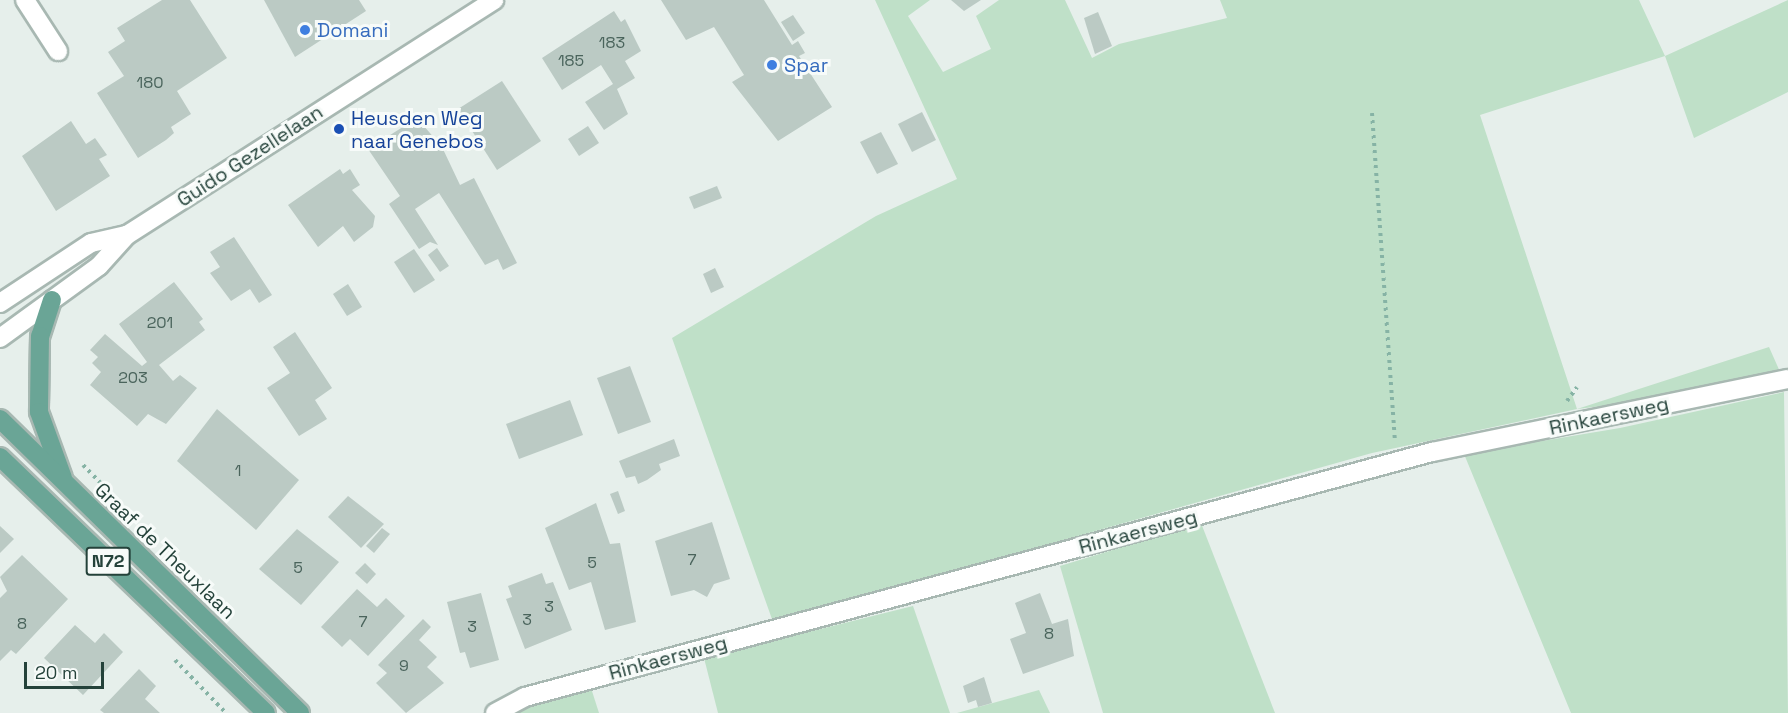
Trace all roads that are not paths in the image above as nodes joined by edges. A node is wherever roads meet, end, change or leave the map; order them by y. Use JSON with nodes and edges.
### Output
{"nodes":[{"id":1,"x":25,"y":0,"type":"edge"},
{"id":2,"x":494,"y":0,"type":"edge"},
{"id":3,"x":58,"y":51,"type":"dead end"},
{"id":4,"x":127,"y":235,"type":"junction"},
{"id":5,"x":52,"y":300,"type":"junction"},
{"id":6,"x":0,"y":303,"type":"edge"},
{"id":7,"x":0,"y":338,"type":"edge"},
{"id":8,"x":1788,"y":379,"type":"edge"},
{"id":9,"x":0,"y":420,"type":"edge"},
{"id":10,"x":0,"y":457,"type":"edge"},
{"id":11,"x":66,"y":486,"type":"junction"},
{"id":12,"x":266,"y":713,"type":"edge"},
{"id":13,"x":300,"y":713,"type":"edge"},
{"id":14,"x":495,"y":713,"type":"edge"}],
"edges":[{"from":1,"to":3,"type":"street"},
{"from":2,"to":4,"type":"street","name":"Guido Gezellelaan"},
{"from":4,"to":5,"type":"street","name":"Guido Gezellelaan"},
{"from":4,"to":6,"type":"street","name":"Guido Gezellelaan"},
{"from":5,"to":7,"type":"street","name":"Guido Gezellelaan"},
{"from":5,"to":11,"type":"main road"},
{"from":8,"to":14,"type":"street","name":"Rinkaersweg"},
{"from":9,"to":11,"type":"main road","name":"Graaf de Theuxlaan","number":"N72"},
{"from":10,"to":12,"type":"main road","number":"N72"},
{"from":11,"to":13,"type":"main road","name":"Graaf de Theuxlaan","number":"N72"}]}
